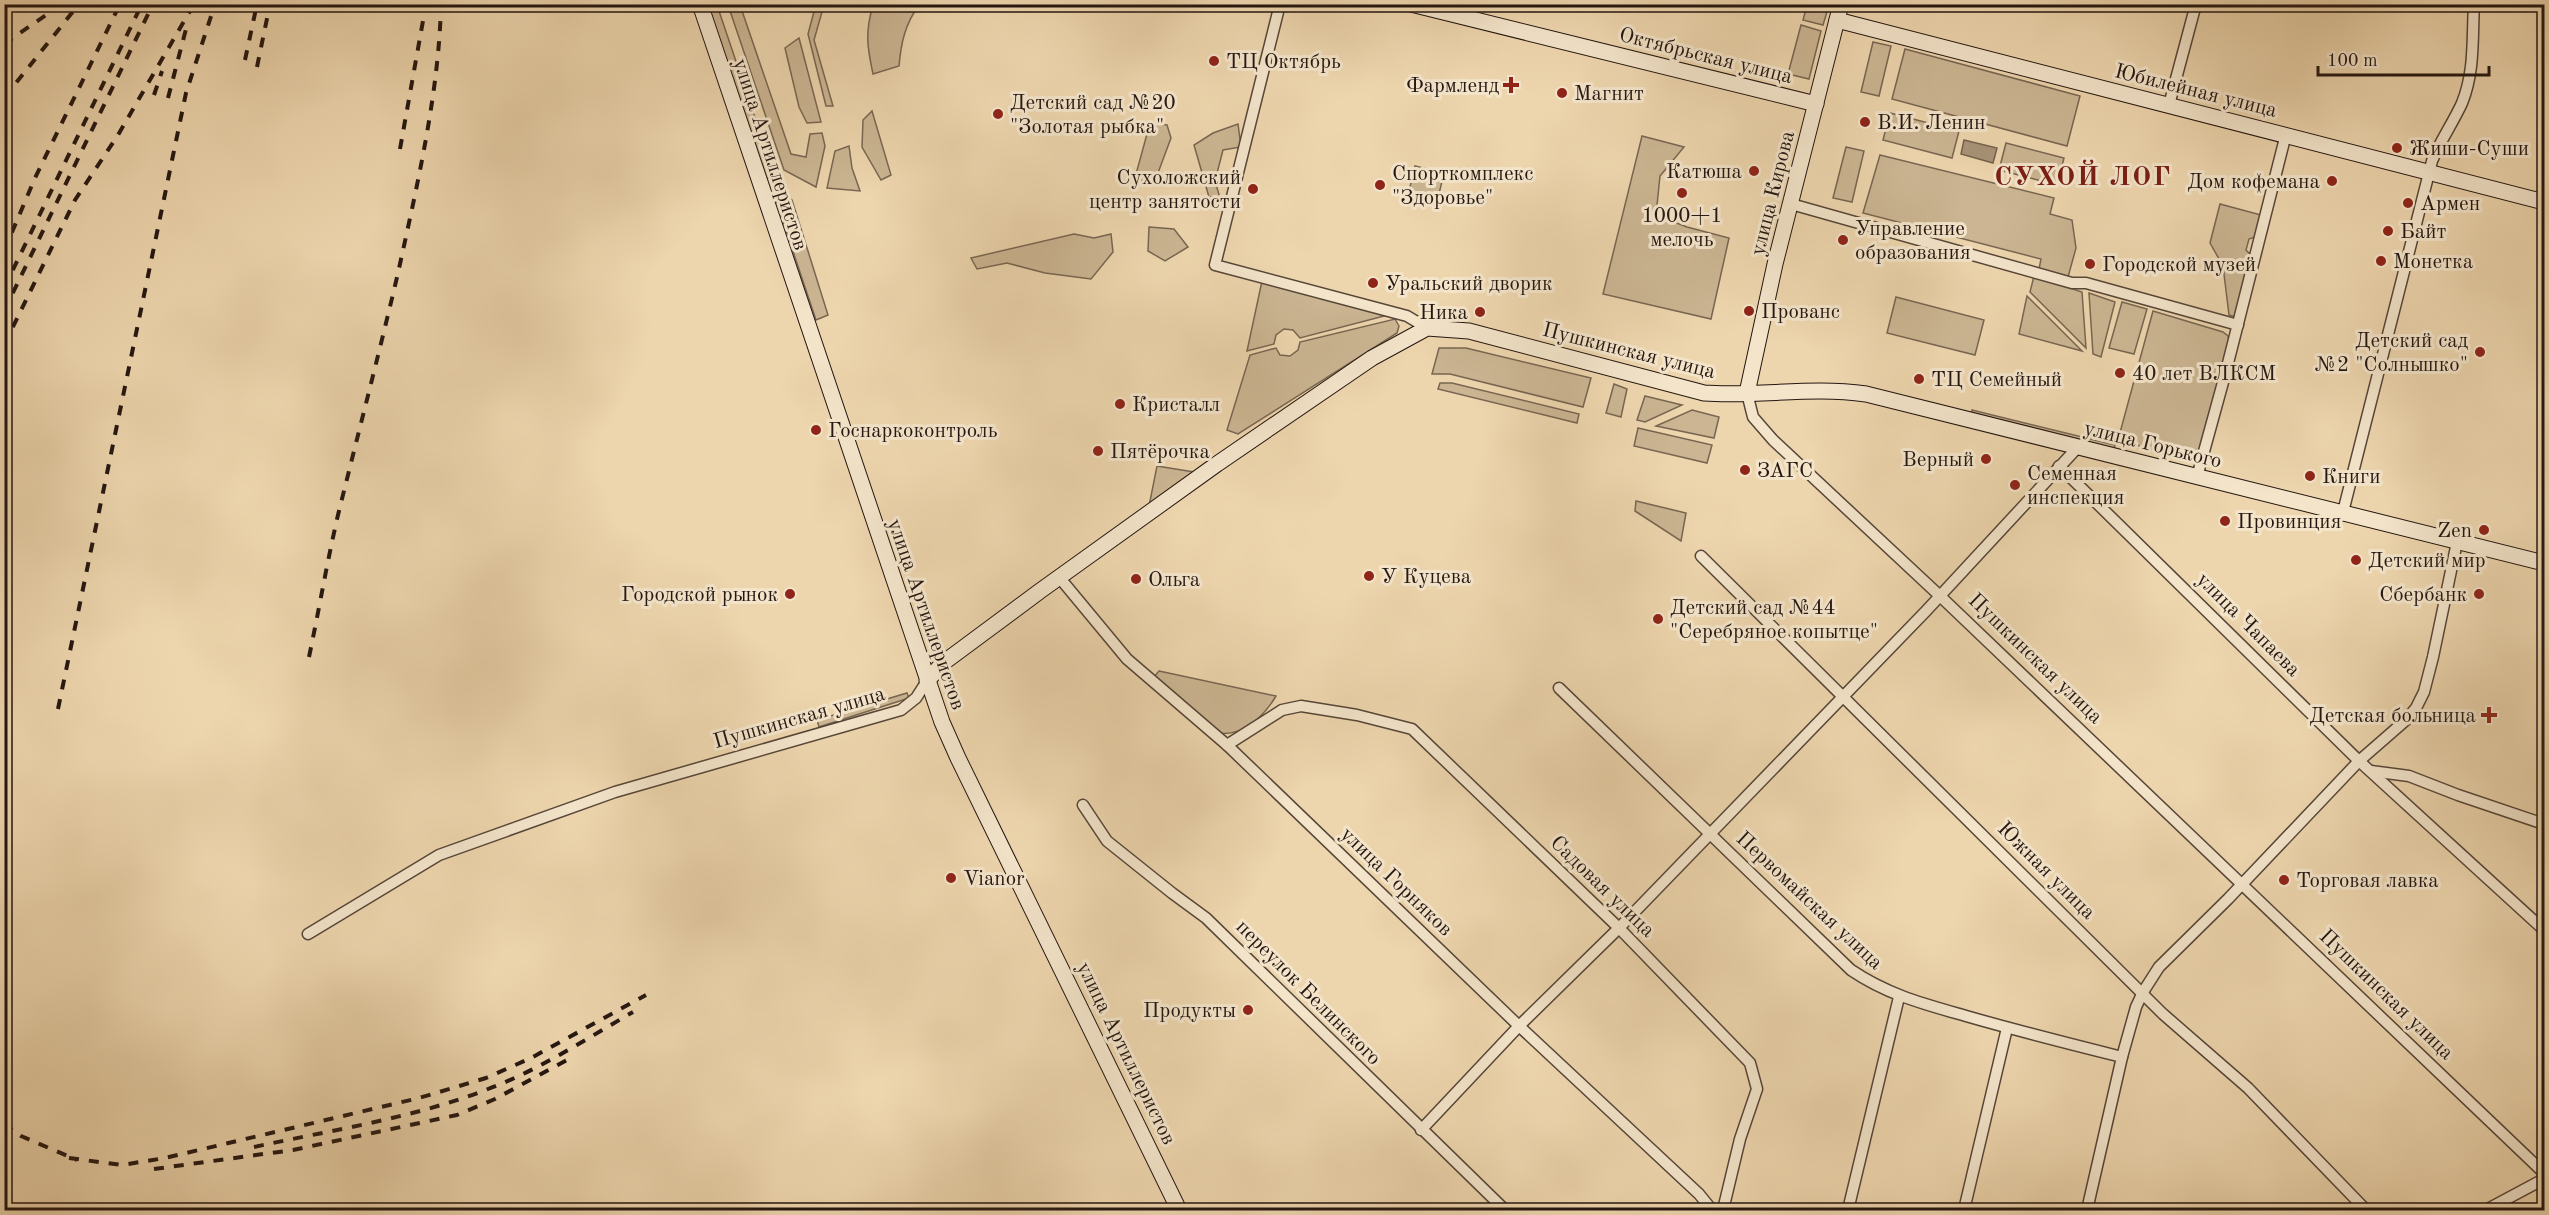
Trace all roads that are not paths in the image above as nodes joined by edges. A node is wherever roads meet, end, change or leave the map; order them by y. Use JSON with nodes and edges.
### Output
{"nodes":[{"id":1,"x":700,"y":4,"type":"edge"},
{"id":2,"x":1280,"y":4,"type":"edge"},
{"id":3,"x":1411,"y":4,"type":"edge"},
{"id":4,"x":1841,"y":4,"type":"edge"},
{"id":5,"x":2196,"y":4,"type":"edge"},
{"id":6,"x":2474,"y":4,"type":"edge"},
{"id":7,"x":1837,"y":20,"type":"junction"},
{"id":8,"x":1816,"y":104,"type":"junction"},
{"id":9,"x":2169,"y":105,"type":"junction"},
{"id":10,"x":2286,"y":134,"type":"junction"},
{"id":11,"x":2429,"y":171,"type":"junction"},
{"id":12,"x":2544,"y":202,"type":"edge"},
{"id":13,"x":1791,"y":204,"type":"junction"},
{"id":14,"x":2238,"y":325,"type":"junction"},
{"id":15,"x":1427,"y":328,"type":"junction"},
{"id":16,"x":1747,"y":393,"type":"junction"},
{"id":17,"x":2078,"y":447,"type":"junction"},
{"id":18,"x":2060,"y":466,"type":"junction"},
{"id":19,"x":2197,"y":477,"type":"junction"},
{"id":20,"x":2343,"y":512,"type":"junction"},
{"id":21,"x":2457,"y":542,"type":"junction"},
{"id":22,"x":1701,"y":556,"type":"dead end"},
{"id":23,"x":2544,"y":563,"type":"edge"},
{"id":24,"x":1059,"y":577,"type":"junction"},
{"id":25,"x":1940,"y":596,"type":"junction"},
{"id":26,"x":927,"y":681,"type":"junction"},
{"id":27,"x":1559,"y":688,"type":"dead end"},
{"id":28,"x":1842,"y":696,"type":"junction"},
{"id":29,"x":1227,"y":745,"type":"junction"},
{"id":30,"x":2359,"y":761,"type":"junction"},
{"id":31,"x":2370,"y":771,"type":"junction"},
{"id":32,"x":1083,"y":805,"type":"dead end"},
{"id":33,"x":2544,"y":824,"type":"edge"},
{"id":34,"x":1711,"y":834,"type":"junction"},
{"id":35,"x":2243,"y":884,"type":"junction"},
{"id":36,"x":1619,"y":928,"type":"junction"},
{"id":37,"x":2544,"y":930,"type":"edge"},
{"id":38,"x":308,"y":934,"type":"dead end"},
{"id":39,"x":2143,"y":992,"type":"junction"},
{"id":40,"x":1899,"y":996,"type":"junction"},
{"id":41,"x":1519,"y":1026,"type":"junction"},
{"id":42,"x":2007,"y":1028,"type":"junction"},
{"id":43,"x":2122,"y":1057,"type":"junction"},
{"id":44,"x":1421,"y":1130,"type":"junction"},
{"id":45,"x":2544,"y":1173,"type":"edge"},
{"id":46,"x":2544,"y":1179,"type":"edge"},
{"id":47,"x":1179,"y":1210,"type":"edge"},
{"id":48,"x":1505,"y":1210,"type":"edge"},
{"id":49,"x":1712,"y":1210,"type":"edge"},
{"id":50,"x":1723,"y":1210,"type":"edge"},
{"id":51,"x":1848,"y":1210,"type":"edge"},
{"id":52,"x":1964,"y":1210,"type":"edge"},
{"id":53,"x":2087,"y":1210,"type":"edge"},
{"id":54,"x":2366,"y":1210,"type":"edge"},
{"id":55,"x":2486,"y":1210,"type":"edge"}],
"edges":[{"from":1,"to":26,"type":"street","name":"улица Артиллеристов"},
{"from":2,"to":15,"type":"street","name":"Пушкинская улица"},
{"from":3,"to":8,"type":"street","name":"Октябрьская улица"},
{"from":4,"to":7,"type":"street","name":"улица Кирова"},
{"from":5,"to":9,"type":"street"},
{"from":6,"to":11,"type":"street"},
{"from":7,"to":8,"type":"street","name":"улица Кирова"},
{"from":7,"to":9,"type":"street","name":"Юбилейная улица"},
{"from":8,"to":13,"type":"street","name":"улица Кирова"},
{"from":9,"to":10,"type":"street","name":"Юбилейная улица"},
{"from":10,"to":11,"type":"street","name":"Юбилейная улица"},
{"from":10,"to":14,"type":"street"},
{"from":11,"to":12,"type":"street","name":"Юбилейная улица"},
{"from":11,"to":20,"type":"street"},
{"from":13,"to":14,"type":"street"},
{"from":13,"to":16,"type":"street","name":"улица Кирова"},
{"from":14,"to":19,"type":"street"},
{"from":15,"to":16,"type":"street","name":"Пушкинская улица"},
{"from":15,"to":24,"type":"street","name":"Пушкинская улица"},
{"from":16,"to":17,"type":"street","name":"улица Горького"},
{"from":16,"to":25,"type":"street","name":"Пушкинская улица"},
{"from":17,"to":18,"type":"street"},
{"from":17,"to":19,"type":"street","name":"улица Горького"},
{"from":18,"to":25,"type":"street"},
{"from":18,"to":30,"type":"street","name":"улица Чапаева"},
{"from":19,"to":20,"type":"street","name":"улица Горького"},
{"from":20,"to":21,"type":"street","name":"улица Горького"},
{"from":21,"to":23,"type":"street","name":"улица Горького"},
{"from":21,"to":30,"type":"street"},
{"from":22,"to":28,"type":"street","name":"Южная улица"},
{"from":24,"to":26,"type":"street","name":"Пушкинская улица"},
{"from":24,"to":29,"type":"street","name":"улица Горняков"},
{"from":25,"to":28,"type":"street"},
{"from":25,"to":35,"type":"street","name":"Пушкинская улица"},
{"from":26,"to":38,"type":"street","name":"Пушкинская улица"},
{"from":26,"to":47,"type":"street","name":"улица Артиллеристов"},
{"from":27,"to":34,"type":"street","name":"Первомайская улица"},
{"from":28,"to":34,"type":"street"},
{"from":28,"to":39,"type":"street","name":"Южная улица"},
{"from":29,"to":36,"type":"street","name":"Садовая улица"},
{"from":29,"to":41,"type":"street","name":"улица Горняков"},
{"from":30,"to":31,"type":"street","name":"улица Чапаева"},
{"from":30,"to":35,"type":"street"},
{"from":31,"to":33,"type":"street"},
{"from":31,"to":37,"type":"street","name":"улица Чапаева"},
{"from":32,"to":44,"type":"street","name":"переулок Белинского"},
{"from":34,"to":36,"type":"street"},
{"from":34,"to":40,"type":"street","name":"Первомайская улица"},
{"from":35,"to":39,"type":"street"},
{"from":35,"to":45,"type":"street","name":"Пушкинская улица"},
{"from":36,"to":41,"type":"street"},
{"from":36,"to":50,"type":"street","name":"Садовая улица"},
{"from":39,"to":43,"type":"street"},
{"from":39,"to":54,"type":"street","name":"Южная улица"},
{"from":40,"to":42,"type":"street","name":"Первомайская улица"},
{"from":40,"to":51,"type":"street"},
{"from":41,"to":44,"type":"street"},
{"from":41,"to":49,"type":"street","name":"улица Горняков"},
{"from":42,"to":43,"type":"street","name":"Первомайская улица"},
{"from":42,"to":52,"type":"street"},
{"from":43,"to":53,"type":"street"},
{"from":44,"to":48,"type":"street","name":"переулок Белинского"},
{"from":46,"to":55,"type":"street"}]}
